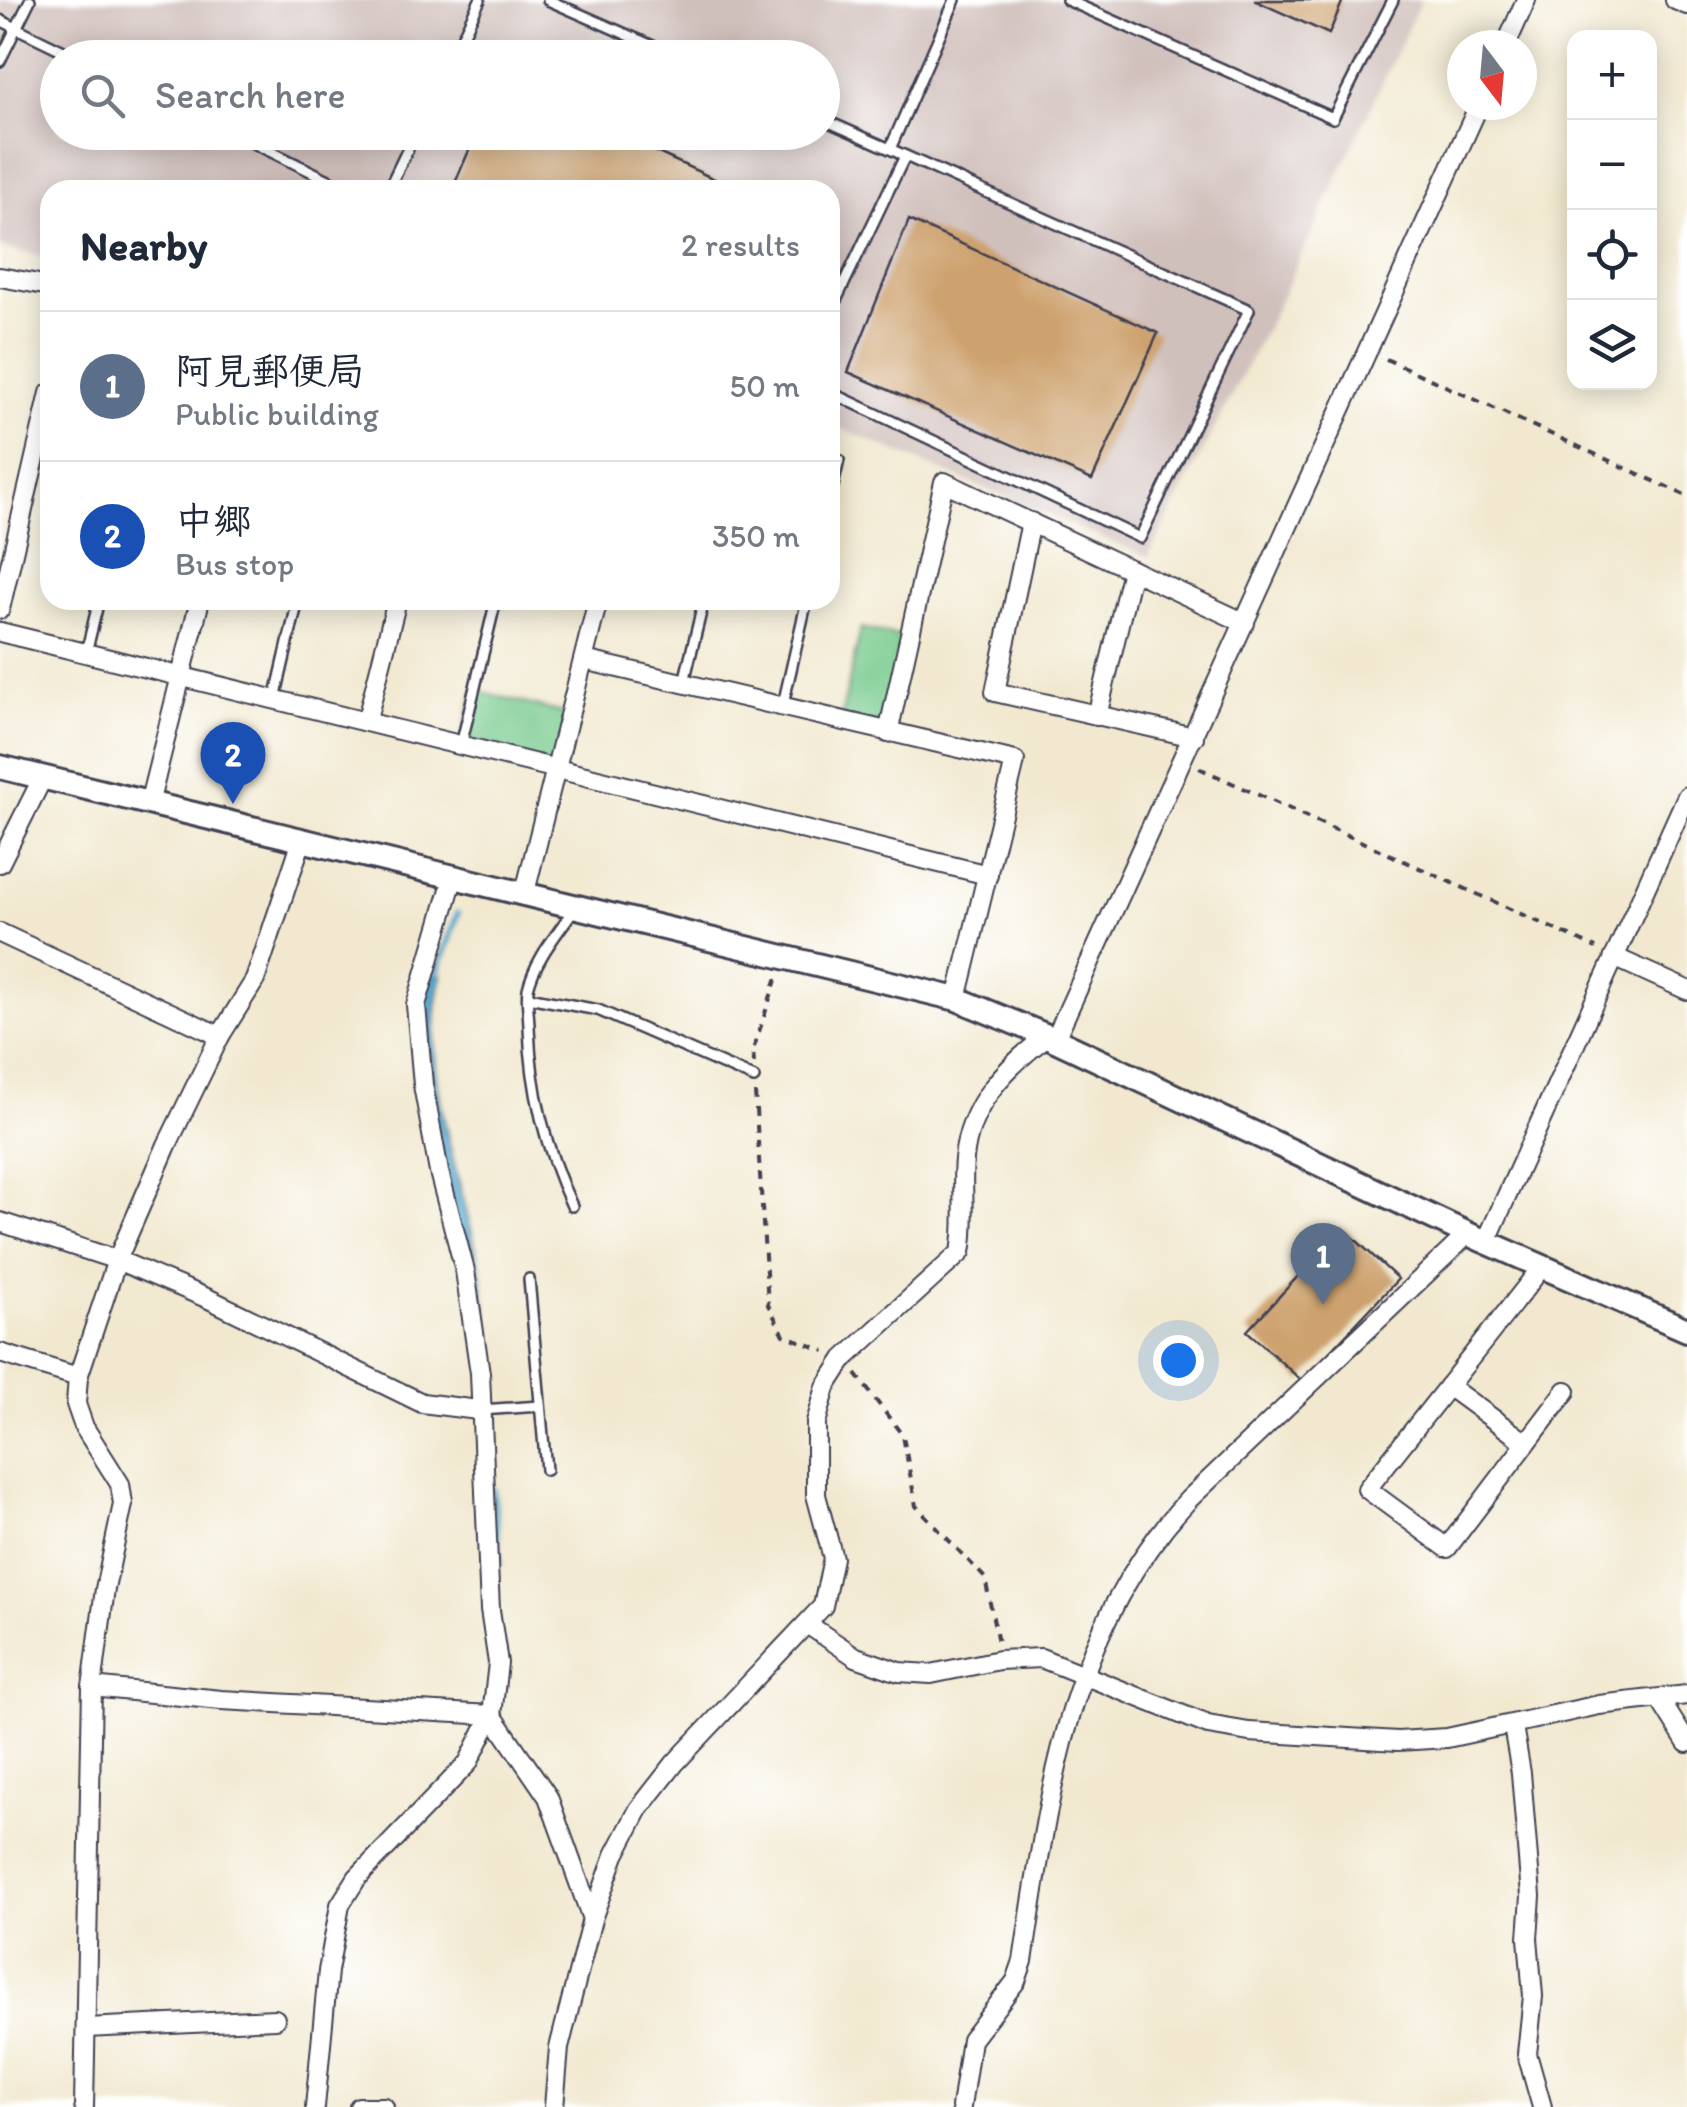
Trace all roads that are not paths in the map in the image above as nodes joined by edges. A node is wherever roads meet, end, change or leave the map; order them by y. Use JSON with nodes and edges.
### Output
{"nodes":[{"id":1,"x":30,"y":0,"type":"edge"},
{"id":2,"x":480,"y":0,"type":"edge"},
{"id":3,"x":548,"y":0,"type":"edge"},
{"id":4,"x":955,"y":0,"type":"edge"},
{"id":5,"x":1067,"y":0,"type":"edge"},
{"id":6,"x":1393,"y":0,"type":"edge"},
{"id":7,"x":1526,"y":0,"type":"edge"},
{"id":8,"x":1675,"y":0,"type":"edge"},
{"id":9,"x":1687,"y":6,"type":"edge"},
{"id":10,"x":0,"y":20,"type":"edge"},
{"id":11,"x":16,"y":28,"type":"junction"},
{"id":12,"x":1513,"y":30,"type":"edge"},
{"id":13,"x":41,"y":40,"type":"edge"},
{"id":14,"x":461,"y":40,"type":"edge"},
{"id":15,"x":639,"y":40,"type":"edge"},
{"id":16,"x":0,"y":60,"type":"edge"},
{"id":17,"x":1472,"y":120,"type":"edge"},
{"id":18,"x":840,"y":128,"type":"edge"},
{"id":19,"x":890,"y":149,"type":"junction"},
{"id":20,"x":268,"y":150,"type":"edge"},
{"id":21,"x":408,"y":150,"type":"edge"},
{"id":22,"x":905,"y":156,"type":"junction"},
{"id":23,"x":329,"y":180,"type":"edge"},
{"id":24,"x":396,"y":180,"type":"edge"},
{"id":25,"x":0,"y":277,"type":"edge"},
{"id":26,"x":40,"y":284,"type":"edge"},
{"id":27,"x":840,"y":292,"type":"edge"},
{"id":28,"x":840,"y":397,"type":"edge"},
{"id":29,"x":40,"y":435,"type":"edge"},
{"id":30,"x":1030,"y":522,"type":"junction"},
{"id":31,"x":1132,"y":570,"type":"junction"},
{"id":32,"x":0,"y":609,"type":"edge"},
{"id":33,"x":97,"y":610,"type":"edge"},
{"id":34,"x":198,"y":610,"type":"edge"},
{"id":35,"x":296,"y":610,"type":"edge"},
{"id":36,"x":394,"y":610,"type":"edge"},
{"id":37,"x":494,"y":610,"type":"edge"},
{"id":38,"x":596,"y":610,"type":"edge"},
{"id":39,"x":702,"y":610,"type":"edge"},
{"id":40,"x":805,"y":610,"type":"edge"},
{"id":41,"x":1246,"y":623,"type":"junction"},
{"id":42,"x":0,"y":632,"type":"edge"},
{"id":43,"x":86,"y":653,"type":"junction"},
{"id":44,"x":584,"y":660,"type":"junction"},
{"id":45,"x":182,"y":676,"type":"junction"},
{"id":46,"x":684,"y":685,"type":"junction"},
{"id":47,"x":275,"y":699,"type":"junction"},
{"id":48,"x":782,"y":709,"type":"junction"},
{"id":49,"x":1097,"y":716,"type":"junction"},
{"id":50,"x":367,"y":719,"type":"junction"},
{"id":51,"x":888,"y":732,"type":"junction"},
{"id":52,"x":1194,"y":738,"type":"junction"},
{"id":53,"x":461,"y":745,"type":"junction"},
{"id":54,"x":0,"y":767,"type":"edge"},
{"id":55,"x":557,"y":768,"type":"junction"},
{"id":56,"x":43,"y":777,"type":"junction"},
{"id":57,"x":1687,"y":796,"type":"edge"},
{"id":58,"x":149,"y":804,"type":"junction"},
{"id":59,"x":302,"y":840,"type":"junction"},
{"id":60,"x":0,"y":863,"type":"edge"},
{"id":61,"x":988,"y":875,"type":"junction"},
{"id":62,"x":454,"y":879,"type":"junction"},
{"id":63,"x":524,"y":896,"type":"junction"},
{"id":64,"x":574,"y":908,"type":"junction"},
{"id":65,"x":0,"y":933,"type":"edge"},
{"id":66,"x":1614,"y":956,"type":"junction"},
{"id":67,"x":1687,"y":990,"type":"edge"},
{"id":68,"x":528,"y":998,"type":"junction"},
{"id":69,"x":956,"y":999,"type":"junction"},
{"id":70,"x":220,"y":1036,"type":"junction"},
{"id":71,"x":1051,"y":1037,"type":"junction"},
{"id":72,"x":754,"y":1078,"type":"road end"},
{"id":73,"x":572,"y":1206,"type":"dead end"},
{"id":74,"x":0,"y":1222,"type":"edge"},
{"id":75,"x":1477,"y":1238,"type":"junction"},
{"id":76,"x":117,"y":1260,"type":"junction"},
{"id":77,"x":1542,"y":1267,"type":"junction"},
{"id":78,"x":529,"y":1279,"type":"dead end"},
{"id":79,"x":1687,"y":1330,"type":"edge"},
{"id":80,"x":0,"y":1353,"type":"edge"},
{"id":81,"x":78,"y":1377,"type":"junction"},
{"id":82,"x":1448,"y":1386,"type":"junction"},
{"id":83,"x":1566,"y":1391,"type":"dead end"},
{"id":84,"x":540,"y":1406,"type":"junction"},
{"id":85,"x":478,"y":1410,"type":"junction"},
{"id":86,"x":1526,"y":1444,"type":"junction"},
{"id":87,"x":546,"y":1470,"type":"dead end"},
{"id":88,"x":807,"y":1624,"type":"junction"},
{"id":89,"x":1084,"y":1676,"type":"junction"},
{"id":90,"x":92,"y":1687,"type":"junction"},
{"id":91,"x":1687,"y":1695,"type":"edge"},
{"id":92,"x":1660,"y":1700,"type":"junction"},
{"id":93,"x":492,"y":1715,"type":"junction"},
{"id":94,"x":1513,"y":1726,"type":"junction"},
{"id":95,"x":1687,"y":1743,"type":"edge"},
{"id":96,"x":592,"y":1919,"type":"junction"},
{"id":97,"x":276,"y":2019,"type":"dead end"},
{"id":98,"x":86,"y":2028,"type":"junction"},
{"id":99,"x":84,"y":2107,"type":"edge"},
{"id":100,"x":316,"y":2107,"type":"edge"},
{"id":101,"x":358,"y":2107,"type":"edge"},
{"id":102,"x":384,"y":2107,"type":"edge"},
{"id":103,"x":554,"y":2107,"type":"edge"},
{"id":104,"x":961,"y":2107,"type":"edge"},
{"id":105,"x":1542,"y":2107,"type":"edge"}],
"edges":[{"from":1,"to":11,"type":"lane"},
{"from":2,"to":14,"type":"lane"},
{"from":3,"to":15,"type":"lane"},
{"from":4,"to":19,"type":"lane"},
{"from":5,"to":6,"type":"lane"},
{"from":7,"to":12,"type":"street"},
{"from":8,"to":9,"type":"street"},
{"from":10,"to":11,"type":"lane"},
{"from":11,"to":13,"type":"lane"},
{"from":11,"to":16,"type":"lane"},
{"from":17,"to":41,"type":"street"},
{"from":18,"to":19,"type":"lane"},
{"from":19,"to":22,"type":"lane"},
{"from":20,"to":23,"type":"lane"},
{"from":21,"to":24,"type":"lane"},
{"from":22,"to":27,"type":"lane"},
{"from":22,"to":28,"type":"lane"},
{"from":25,"to":26,"type":"street"},
{"from":29,"to":32,"type":"street"},
{"from":30,"to":31,"type":"street"},
{"from":30,"to":49,"type":"street"},
{"from":30,"to":51,"type":"street"},
{"from":31,"to":41,"type":"street"},
{"from":31,"to":49,"type":"street"},
{"from":33,"to":43,"type":"lane"},
{"from":34,"to":45,"type":"street"},
{"from":35,"to":47,"type":"lane"},
{"from":36,"to":50,"type":"street"},
{"from":37,"to":53,"type":"lane"},
{"from":38,"to":44,"type":"street"},
{"from":39,"to":46,"type":"lane"},
{"from":40,"to":48,"type":"lane"},
{"from":41,"to":52,"type":"street"},
{"from":42,"to":43,"type":"street"},
{"from":43,"to":45,"type":"street"},
{"from":44,"to":46,"type":"street"},
{"from":44,"to":55,"type":"street"},
{"from":45,"to":47,"type":"street"},
{"from":45,"to":58,"type":"street"},
{"from":46,"to":48,"type":"street"},
{"from":47,"to":50,"type":"street"},
{"from":48,"to":51,"type":"street"},
{"from":49,"to":52,"type":"street"},
{"from":50,"to":53,"type":"street"},
{"from":51,"to":61,"type":"street"},
{"from":52,"to":71,"type":"street"},
{"from":53,"to":55,"type":"street"},
{"from":54,"to":56,"type":"street"},
{"from":55,"to":61,"type":"street"},
{"from":55,"to":63,"type":"street"},
{"from":56,"to":58,"type":"street"},
{"from":56,"to":60,"type":"street"},
{"from":57,"to":66,"type":"street"},
{"from":58,"to":59,"type":"street"},
{"from":59,"to":62,"type":"street"},
{"from":59,"to":70,"type":"street"},
{"from":61,"to":69,"type":"street"},
{"from":62,"to":63,"type":"street"},
{"from":62,"to":85,"type":"street"},
{"from":63,"to":64,"type":"street"},
{"from":64,"to":68,"type":"lane"},
{"from":64,"to":69,"type":"street"},
{"from":65,"to":70,"type":"street"},
{"from":66,"to":67,"type":"street"},
{"from":66,"to":75,"type":"street"},
{"from":68,"to":72,"type":"lane"},
{"from":68,"to":73,"type":"lane"},
{"from":69,"to":71,"type":"street"},
{"from":70,"to":76,"type":"street"},
{"from":71,"to":75,"type":"street"},
{"from":71,"to":88,"type":"street"},
{"from":74,"to":76,"type":"street"},
{"from":75,"to":77,"type":"street"},
{"from":75,"to":89,"type":"street"},
{"from":76,"to":81,"type":"street"},
{"from":76,"to":85,"type":"street"},
{"from":77,"to":79,"type":"street"},
{"from":77,"to":82,"type":"street"},
{"from":78,"to":84,"type":"lane"},
{"from":80,"to":81,"type":"street"},
{"from":81,"to":90,"type":"street"},
{"from":82,"to":86,"type":"street"},
{"from":82,"to":86,"type":"street"},
{"from":83,"to":86,"type":"street"},
{"from":84,"to":85,"type":"lane"},
{"from":84,"to":87,"type":"lane"},
{"from":85,"to":93,"type":"street"},
{"from":88,"to":89,"type":"street"},
{"from":88,"to":96,"type":"street"},
{"from":89,"to":94,"type":"street"},
{"from":89,"to":104,"type":"street"},
{"from":90,"to":93,"type":"street"},
{"from":90,"to":98,"type":"street"},
{"from":91,"to":92,"type":"street"},
{"from":92,"to":94,"type":"street"},
{"from":92,"to":95,"type":"street"},
{"from":93,"to":96,"type":"street"},
{"from":93,"to":100,"type":"street"},
{"from":94,"to":105,"type":"street"},
{"from":96,"to":103,"type":"street"},
{"from":97,"to":98,"type":"street"},
{"from":98,"to":99,"type":"street"},
{"from":101,"to":102,"type":"street"}]}
